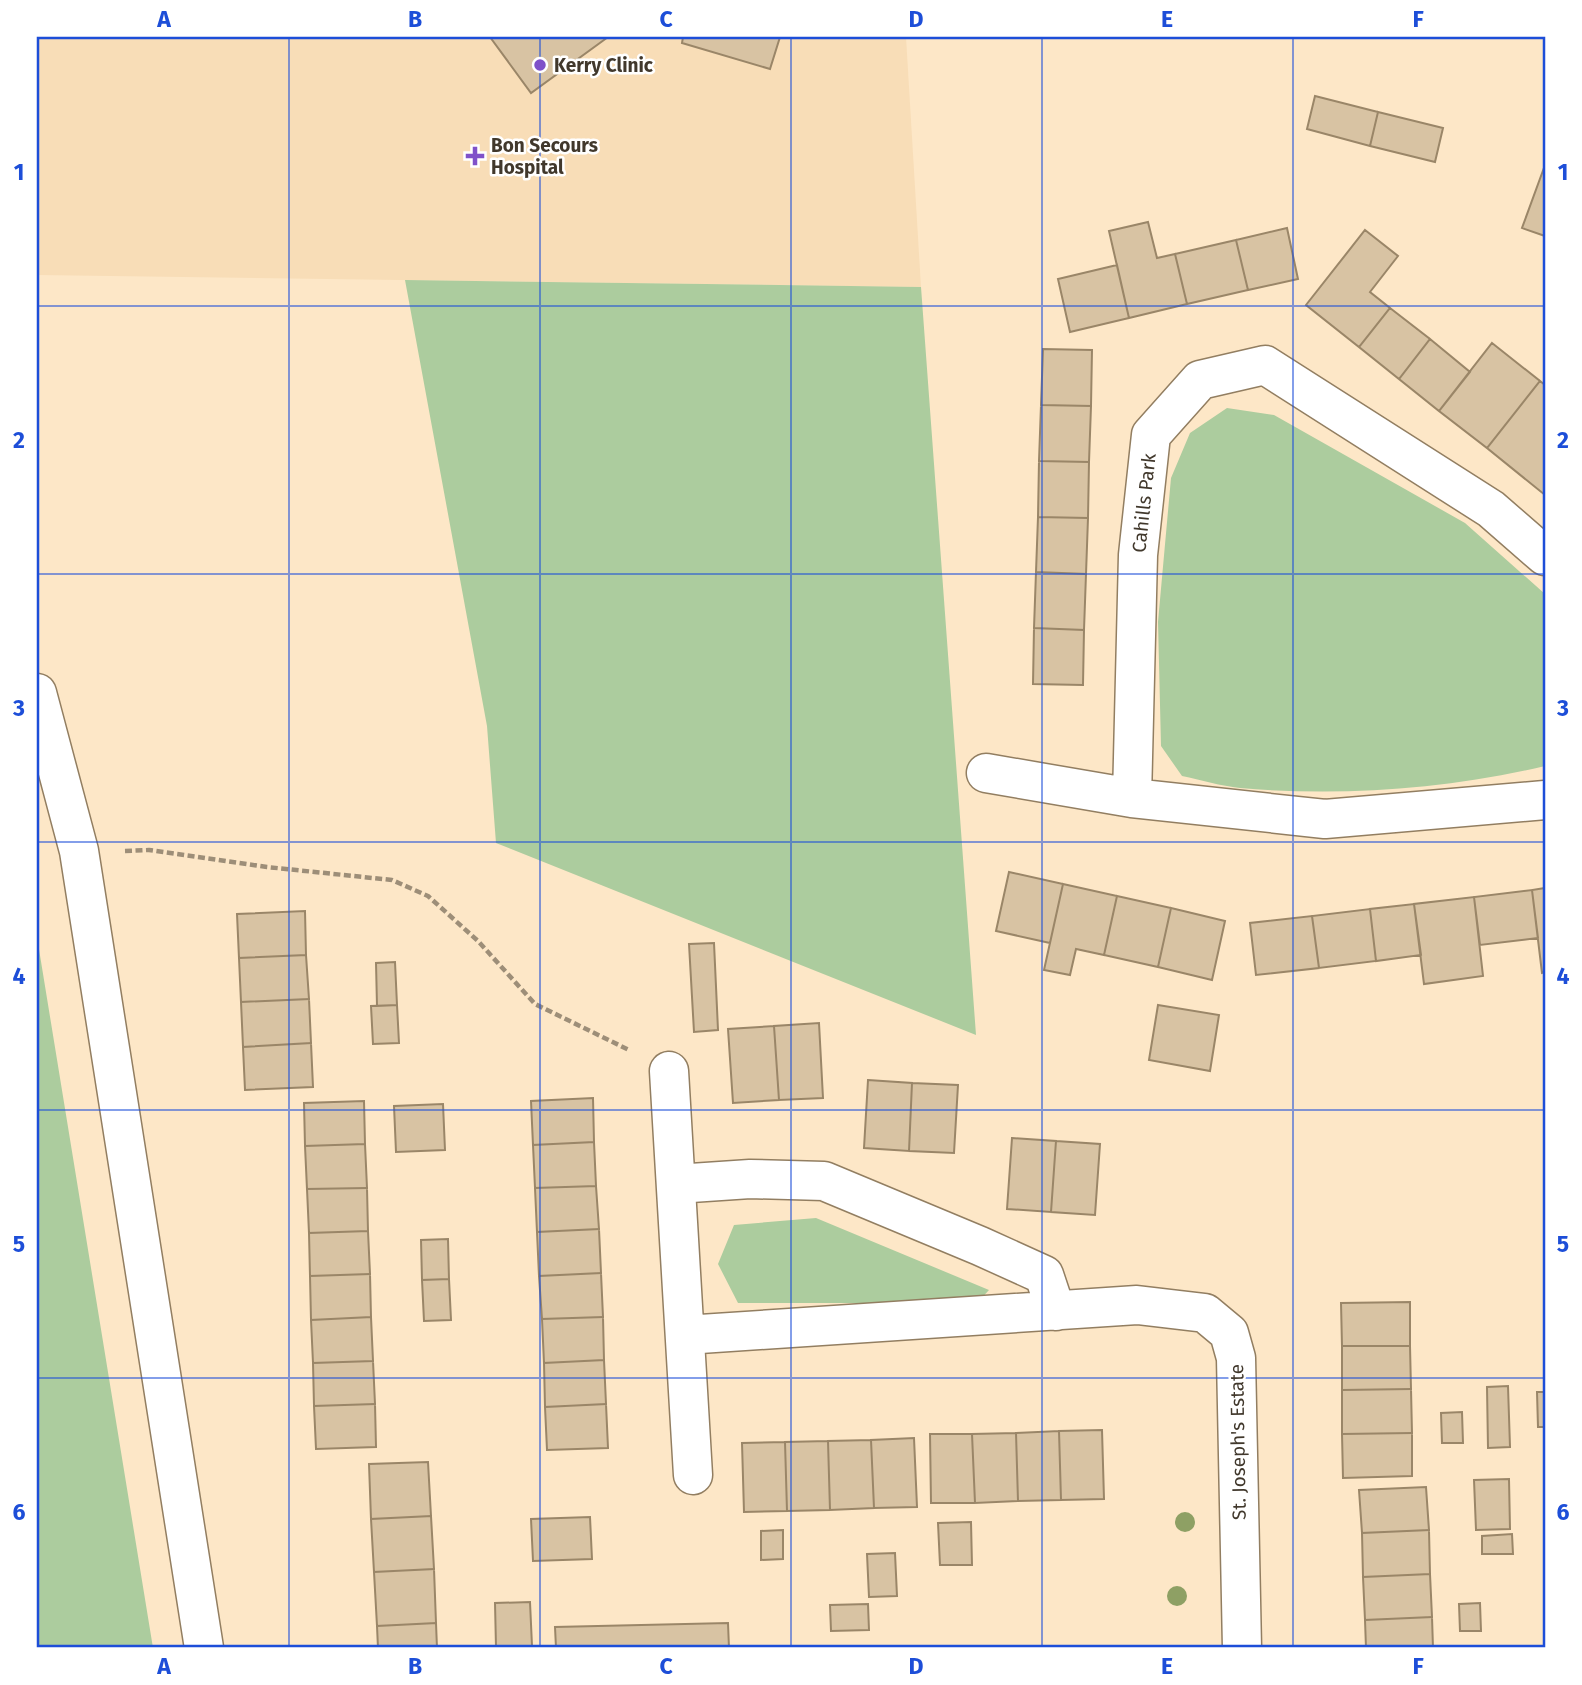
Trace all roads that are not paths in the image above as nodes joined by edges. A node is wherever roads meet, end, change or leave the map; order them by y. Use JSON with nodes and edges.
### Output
{"nodes":[{"id":1,"x":1545,"y":556,"type":"edge"},
{"id":2,"x":37,"y":693,"type":"edge"},
{"id":3,"x":986,"y":773,"type":"dead end"},
{"id":4,"x":1132,"y":798,"type":"junction"},
{"id":5,"x":1545,"y":800,"type":"edge"},
{"id":6,"x":669,"y":1071,"type":"road end"},
{"id":7,"x":676,"y":1184,"type":"junction"},
{"id":8,"x":1056,"y":1311,"type":"junction"},
{"id":9,"x":685,"y":1335,"type":"junction"},
{"id":10,"x":693,"y":1475,"type":"dead end"},
{"id":11,"x":204,"y":1648,"type":"edge"},
{"id":12,"x":1242,"y":1648,"type":"edge"}],
"edges":[{"from":1,"to":4,"type":"street","name":"Cahills Park"},
{"from":2,"to":11,"type":"street"},
{"from":3,"to":4,"type":"street"},
{"from":4,"to":5,"type":"street"},
{"from":6,"to":7,"type":"street"},
{"from":7,"to":8,"type":"street"},
{"from":7,"to":9,"type":"street"},
{"from":8,"to":9,"type":"street","name":"St. Joseph's Estate"},
{"from":8,"to":12,"type":"street","name":"St. Joseph's Estate"},
{"from":9,"to":10,"type":"street"}]}
